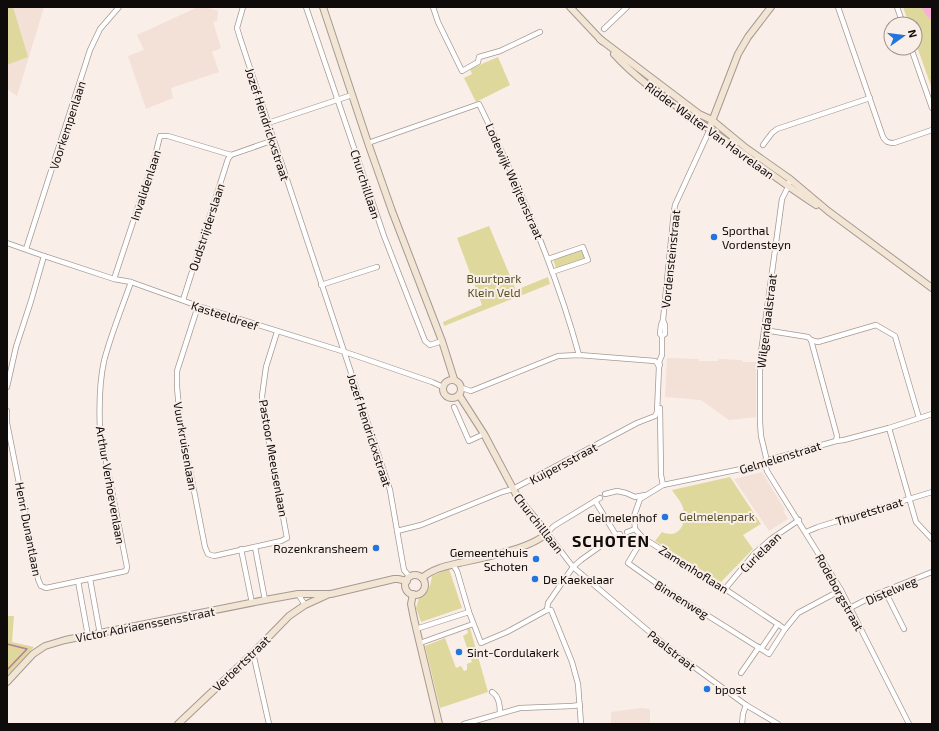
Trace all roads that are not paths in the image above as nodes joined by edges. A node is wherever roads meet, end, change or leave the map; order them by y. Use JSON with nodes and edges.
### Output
{"nodes":[{"id":1,"x":119,"y":7,"type":"edge"},
{"id":2,"x":243,"y":7,"type":"edge"},
{"id":3,"x":306,"y":7,"type":"edge"},
{"id":4,"x":323,"y":7,"type":"edge"},
{"id":5,"x":433,"y":7,"type":"edge"},
{"id":6,"x":570,"y":7,"type":"edge"},
{"id":7,"x":627,"y":7,"type":"edge"},
{"id":8,"x":771,"y":7,"type":"edge"},
{"id":9,"x":838,"y":7,"type":"edge"},
{"id":10,"x":604,"y":29,"type":"dead end"},
{"id":11,"x":540,"y":32,"type":"dead end"},
{"id":12,"x":600,"y":39,"type":"junction"},
{"id":13,"x":915,"y":56,"type":"edge"},
{"id":14,"x":352,"y":95,"type":"junction"},
{"id":15,"x":870,"y":98,"type":"junction"},
{"id":16,"x":338,"y":100,"type":"junction"},
{"id":17,"x":932,"y":108,"type":"edge"},
{"id":18,"x":712,"y":120,"type":"junction"},
{"id":19,"x":268,"y":123,"type":"junction"},
{"id":20,"x":710,"y":129,"type":"junction"},
{"id":21,"x":932,"y":130,"type":"edge"},
{"id":22,"x":274,"y":140,"type":"junction"},
{"id":23,"x":368,"y":143,"type":"junction"},
{"id":24,"x":763,"y":145,"type":"dead end"},
{"id":25,"x":231,"y":155,"type":"junction"},
{"id":26,"x":790,"y":179,"type":"junction"},
{"id":27,"x":788,"y":187,"type":"junction"},
{"id":28,"x":828,"y":211,"type":"junction"},
{"id":29,"x":7,"y":243,"type":"edge"},
{"id":30,"x":26,"y":249,"type":"junction"},
{"id":31,"x":44,"y":256,"type":"junction"},
{"id":32,"x":548,"y":259,"type":"junction"},
{"id":33,"x":377,"y":267,"type":"dead end"},
{"id":34,"x":552,"y":272,"type":"junction"},
{"id":35,"x":114,"y":279,"type":"junction"},
{"id":36,"x":131,"y":282,"type":"junction"},
{"id":37,"x":321,"y":285,"type":"junction"},
{"id":38,"x":930,"y":286,"type":"edge"},
{"id":39,"x":183,"y":300,"type":"junction"},
{"id":40,"x":198,"y":306,"type":"junction"},
{"id":41,"x":764,"y":330,"type":"junction"},
{"id":42,"x":277,"y":332,"type":"junction"},
{"id":43,"x":811,"y":340,"type":"junction"},
{"id":44,"x":442,"y":341,"type":"junction"},
{"id":45,"x":345,"y":352,"type":"junction"},
{"id":46,"x":579,"y":356,"type":"junction"},
{"id":47,"x":454,"y":379,"type":"junction"},
{"id":48,"x":7,"y":387,"type":"edge"},
{"id":49,"x":443,"y":387,"type":"junction"},
{"id":50,"x":462,"y":388,"type":"junction"},
{"id":51,"x":459,"y":395,"type":"junction"},
{"id":52,"x":454,"y":407,"type":"dead end"},
{"id":53,"x":7,"y":411,"type":"edge"},
{"id":54,"x":932,"y":414,"type":"edge"},
{"id":55,"x":919,"y":418,"type":"junction"},
{"id":56,"x":889,"y":428,"type":"junction"},
{"id":57,"x":484,"y":434,"type":"junction"},
{"id":58,"x":836,"y":441,"type":"junction"},
{"id":59,"x":765,"y":464,"type":"junction"},
{"id":60,"x":663,"y":485,"type":"junction"},
{"id":61,"x":513,"y":489,"type":"junction"},
{"id":62,"x":932,"y":492,"type":"edge"},
{"id":63,"x":605,"y":494,"type":"dead end"},
{"id":64,"x":645,"y":495,"type":"junction"},
{"id":65,"x":600,"y":498,"type":"dead end"},
{"id":66,"x":909,"y":499,"type":"junction"},
{"id":67,"x":595,"y":501,"type":"junction"},
{"id":68,"x":799,"y":520,"type":"junction"},
{"id":69,"x":635,"y":529,"type":"junction"},
{"id":70,"x":398,"y":531,"type":"junction"},
{"id":71,"x":627,"y":532,"type":"dead end"},
{"id":72,"x":806,"y":532,"type":"junction"},
{"id":73,"x":547,"y":533,"type":"junction"},
{"id":74,"x":287,"y":538,"type":"joint"},
{"id":75,"x":643,"y":538,"type":"junction"},
{"id":76,"x":932,"y":539,"type":"edge"},
{"id":77,"x":255,"y":546,"type":"junction"},
{"id":78,"x":241,"y":549,"type":"junction"},
{"id":79,"x":453,"y":565,"type":"junction"},
{"id":80,"x":573,"y":567,"type":"junction"},
{"id":81,"x":126,"y":571,"type":"joint"},
{"id":82,"x":932,"y":572,"type":"edge"},
{"id":83,"x":422,"y":578,"type":"junction"},
{"id":84,"x":90,"y":579,"type":"junction"},
{"id":85,"x":408,"y":579,"type":"junction"},
{"id":86,"x":78,"y":581,"type":"junction"},
{"id":87,"x":725,"y":588,"type":"junction"},
{"id":88,"x":841,"y":590,"type":"junction"},
{"id":89,"x":885,"y":591,"type":"junction"},
{"id":90,"x":298,"y":594,"type":"junction"},
{"id":91,"x":331,"y":594,"type":"junction"},
{"id":92,"x":413,"y":594,"type":"junction"},
{"id":93,"x":265,"y":600,"type":"junction"},
{"id":94,"x":252,"y":603,"type":"junction"},
{"id":95,"x":305,"y":605,"type":"junction"},
{"id":96,"x":850,"y":608,"type":"junction"},
{"id":97,"x":547,"y":610,"type":"junction"},
{"id":98,"x":469,"y":612,"type":"junction"},
{"id":99,"x":473,"y":624,"type":"junction"},
{"id":100,"x":778,"y":624,"type":"junction"},
{"id":101,"x":416,"y":628,"type":"junction"},
{"id":102,"x":785,"y":628,"type":"junction"},
{"id":103,"x":904,"y":629,"type":"dead end"},
{"id":104,"x":100,"y":634,"type":"junction"},
{"id":105,"x":88,"y":636,"type":"junction"},
{"id":106,"x":420,"y":643,"type":"junction"},
{"id":107,"x":760,"y":648,"type":"junction"},
{"id":108,"x":253,"y":653,"type":"junction"},
{"id":109,"x":741,"y":673,"type":"dead end"},
{"id":110,"x":7,"y":682,"type":"edge"},
{"id":111,"x":492,"y":692,"type":"dead end"},
{"id":112,"x":580,"y":705,"type":"junction"},
{"id":113,"x":746,"y":705,"type":"junction"},
{"id":114,"x":500,"y":713,"type":"junction"},
{"id":115,"x":178,"y":724,"type":"edge"},
{"id":116,"x":269,"y":724,"type":"edge"},
{"id":117,"x":439,"y":724,"type":"edge"},
{"id":118,"x":464,"y":724,"type":"edge"},
{"id":119,"x":581,"y":724,"type":"edge"},
{"id":120,"x":742,"y":724,"type":"edge"},
{"id":121,"x":778,"y":724,"type":"edge"},
{"id":122,"x":908,"y":724,"type":"edge"}],
"edges":[{"from":1,"to":30,"type":"street","name":"Voorkempenlaan"},
{"from":2,"to":19,"type":"street","name":"Jozef Hendrickxstraat"},
{"from":3,"to":16,"type":"street","name":"Churchilllaan"},
{"from":4,"to":14,"type":"street","name":"Churchilllaan"},
{"from":5,"to":11,"type":"street"},
{"from":6,"to":12,"type":"street","name":"Ridder Walter Van Havrelaan"},
{"from":7,"to":10,"type":"street"},
{"from":8,"to":18,"type":"street","name":"Vordensteinstraat"},
{"from":9,"to":15,"type":"street"},
{"from":12,"to":18,"type":"street","name":"Ridder Walter Van Havrelaan"},
{"from":12,"to":20,"type":"street","name":"Ridder Walter Van Havrelaan"},
{"from":13,"to":17,"type":"street"},
{"from":14,"to":16,"type":"street"},
{"from":14,"to":23,"type":"street","name":"Churchilllaan"},
{"from":15,"to":21,"type":"street"},
{"from":15,"to":24,"type":"street"},
{"from":16,"to":19,"type":"street"},
{"from":16,"to":44,"type":"street","name":"Churchilllaan"},
{"from":18,"to":20,"type":"street","name":"Vordensteinstraat"},
{"from":18,"to":26,"type":"street","name":"Ridder Walter Van Havrelaan"},
{"from":19,"to":22,"type":"street","name":"Jozef Hendrickxstraat"},
{"from":20,"to":27,"type":"street","name":"Ridder Walter Van Havrelaan"},
{"from":20,"to":60,"type":"street","name":"Vordensteinstraat"},
{"from":22,"to":25,"type":"street"},
{"from":22,"to":37,"type":"street","name":"Jozef Hendrickxstraat"},
{"from":23,"to":32,"type":"street","name":"Lodewijk Weijtenstraat"},
{"from":23,"to":44,"type":"street","name":"Churchilllaan"},
{"from":25,"to":35,"type":"street","name":"Invalidenlaan"},
{"from":25,"to":39,"type":"street","name":"Oudstrijderslaan"},
{"from":26,"to":27,"type":"street","name":"Wilgendaalstraat"},
{"from":26,"to":28,"type":"street","name":"Ridder Walter Van Havrelaan"},
{"from":27,"to":28,"type":"street","name":"Ridder Walter Van Havrelaan"},
{"from":27,"to":41,"type":"street","name":"Wilgendaalstraat"},
{"from":28,"to":38,"type":"street","name":"Ridder Walter Van Havrelaan"},
{"from":29,"to":30,"type":"street","name":"Kasteeldreef"},
{"from":30,"to":31,"type":"street","name":"Kasteeldreef"},
{"from":31,"to":35,"type":"street","name":"Kasteeldreef"},
{"from":31,"to":48,"type":"street"},
{"from":32,"to":34,"type":"street","name":"Lodewijk Weijtenstraat"},
{"from":32,"to":34,"type":"street"},
{"from":33,"to":37,"type":"street"},
{"from":34,"to":46,"type":"street","name":"Lodewijk Weijtenstraat"},
{"from":35,"to":36,"type":"street","name":"Kasteeldreef"},
{"from":36,"to":39,"type":"street","name":"Kasteeldreef"},
{"from":36,"to":81,"type":"street","name":"Arthur Verhoevenlaan"},
{"from":37,"to":45,"type":"street","name":"Jozef Hendrickxstraat"},
{"from":39,"to":40,"type":"street","name":"Kasteeldreef"},
{"from":40,"to":42,"type":"street","name":"Kasteeldreef"},
{"from":40,"to":78,"type":"street","name":"Vuurkruisenlaan"},
{"from":41,"to":43,"type":"street"},
{"from":41,"to":59,"type":"street","name":"Wilgendaalstraat"},
{"from":42,"to":45,"type":"street","name":"Kasteeldreef"},
{"from":42,"to":74,"type":"street","name":"Pastoor Meeusenlaan"},
{"from":43,"to":55,"type":"street"},
{"from":43,"to":58,"type":"street"},
{"from":44,"to":47,"type":"street","name":"Churchilllaan"},
{"from":45,"to":49,"type":"street","name":"Kasteeldreef"},
{"from":45,"to":70,"type":"street","name":"Jozef Hendrickxstraat"},
{"from":46,"to":50,"type":"street"},
{"from":46,"to":61,"type":"street","name":"Kuipersstraat"},
{"from":47,"to":49,"type":"street"},
{"from":47,"to":50,"type":"street"},
{"from":49,"to":51,"type":"street"},
{"from":50,"to":51,"type":"street"},
{"from":51,"to":57,"type":"street","name":"Churchilllaan"},
{"from":52,"to":57,"type":"street"},
{"from":53,"to":86,"type":"street","name":"Henri Dunantlaan"},
{"from":54,"to":55,"type":"street","name":"Gelmelenstraat"},
{"from":55,"to":56,"type":"street","name":"Gelmelenstraat"},
{"from":56,"to":58,"type":"street","name":"Gelmelenstraat"},
{"from":56,"to":66,"type":"street"},
{"from":57,"to":61,"type":"street","name":"Churchilllaan"},
{"from":58,"to":59,"type":"street","name":"Gelmelenstraat"},
{"from":59,"to":60,"type":"street","name":"Gelmelenstraat"},
{"from":59,"to":68,"type":"street","name":"Rodeborgstraat"},
{"from":60,"to":64,"type":"street","name":"Gelmelenstraat"},
{"from":61,"to":70,"type":"street","name":"Kuipersstraat"},
{"from":61,"to":73,"type":"street","name":"Churchilllaan"},
{"from":62,"to":66,"type":"street","name":"Thuretstraat"},
{"from":63,"to":64,"type":"street"},
{"from":64,"to":69,"type":"street"},
{"from":65,"to":67,"type":"street"},
{"from":66,"to":72,"type":"street","name":"Thuretstraat"},
{"from":66,"to":76,"type":"street"},
{"from":67,"to":73,"type":"street"},
{"from":67,"to":80,"type":"street"},
{"from":68,"to":72,"type":"street","name":"Rodeborgstraat"},
{"from":68,"to":87,"type":"street","name":"Curielaan"},
{"from":69,"to":71,"type":"street"},
{"from":69,"to":75,"type":"street","name":"Zamenhoflaan"},
{"from":70,"to":85,"type":"street","name":"Jozef Hendrickxstraat"},
{"from":72,"to":88,"type":"street","name":"Rodeborgstraat"},
{"from":73,"to":79,"type":"street"},
{"from":73,"to":80,"type":"street","name":"Churchilllaan"},
{"from":74,"to":77,"type":"street","name":"Vuurkruisenlaan"},
{"from":75,"to":87,"type":"street","name":"Zamenhoflaan"},
{"from":75,"to":107,"type":"street","name":"Binnenweg"},
{"from":77,"to":78,"type":"street","name":"Vuurkruisenlaan"},
{"from":77,"to":93,"type":"street"},
{"from":78,"to":94,"type":"street"},
{"from":79,"to":83,"type":"street"},
{"from":79,"to":98,"type":"street"},
{"from":80,"to":97,"type":"street"},
{"from":80,"to":113,"type":"street","name":"Paalstraat"},
{"from":81,"to":84,"type":"street","name":"Henri Dunantlaan"},
{"from":82,"to":89,"type":"street","name":"Distelweg"},
{"from":83,"to":85,"type":"street","name":"Verbertstraat"},
{"from":83,"to":92,"type":"street"},
{"from":84,"to":86,"type":"street","name":"Henri Dunantlaan"},
{"from":84,"to":104,"type":"street"},
{"from":85,"to":91,"type":"street","name":"Verbertstraat"},
{"from":85,"to":92,"type":"street"},
{"from":86,"to":105,"type":"street"},
{"from":87,"to":100,"type":"street","name":"Zamenhoflaan"},
{"from":88,"to":96,"type":"street","name":"Rodeborgstraat"},
{"from":88,"to":102,"type":"street"},
{"from":89,"to":96,"type":"street","name":"Distelweg"},
{"from":89,"to":103,"type":"street"},
{"from":90,"to":91,"type":"street","name":"Verbertstraat"},
{"from":90,"to":93,"type":"street","name":"Victor Adriaenssensstraat"},
{"from":90,"to":95,"type":"street"},
{"from":91,"to":95,"type":"street","name":"Verbertstraat"},
{"from":92,"to":101,"type":"street"},
{"from":93,"to":94,"type":"street","name":"Victor Adriaenssensstraat"},
{"from":94,"to":104,"type":"street","name":"Victor Adriaenssensstraat"},
{"from":95,"to":108,"type":"street","name":"Verbertstraat"},
{"from":96,"to":122,"type":"street","name":"Rodeborgstraat"},
{"from":97,"to":99,"type":"street"},
{"from":97,"to":112,"type":"street"},
{"from":98,"to":99,"type":"street"},
{"from":98,"to":101,"type":"street"},
{"from":99,"to":106,"type":"street"},
{"from":100,"to":102,"type":"street","name":"Zamenhoflaan"},
{"from":100,"to":107,"type":"street"},
{"from":101,"to":106,"type":"street"},
{"from":102,"to":107,"type":"street"},
{"from":104,"to":105,"type":"street","name":"Victor Adriaenssensstraat"},
{"from":105,"to":110,"type":"street","name":"Victor Adriaenssensstraat"},
{"from":106,"to":117,"type":"street"},
{"from":107,"to":109,"type":"street"},
{"from":108,"to":115,"type":"street","name":"Verbertstraat"},
{"from":108,"to":116,"type":"street"},
{"from":111,"to":114,"type":"street"},
{"from":112,"to":114,"type":"street"},
{"from":112,"to":119,"type":"street"},
{"from":113,"to":120,"type":"street"},
{"from":113,"to":121,"type":"street","name":"Paalstraat"},
{"from":114,"to":118,"type":"street"}]}
